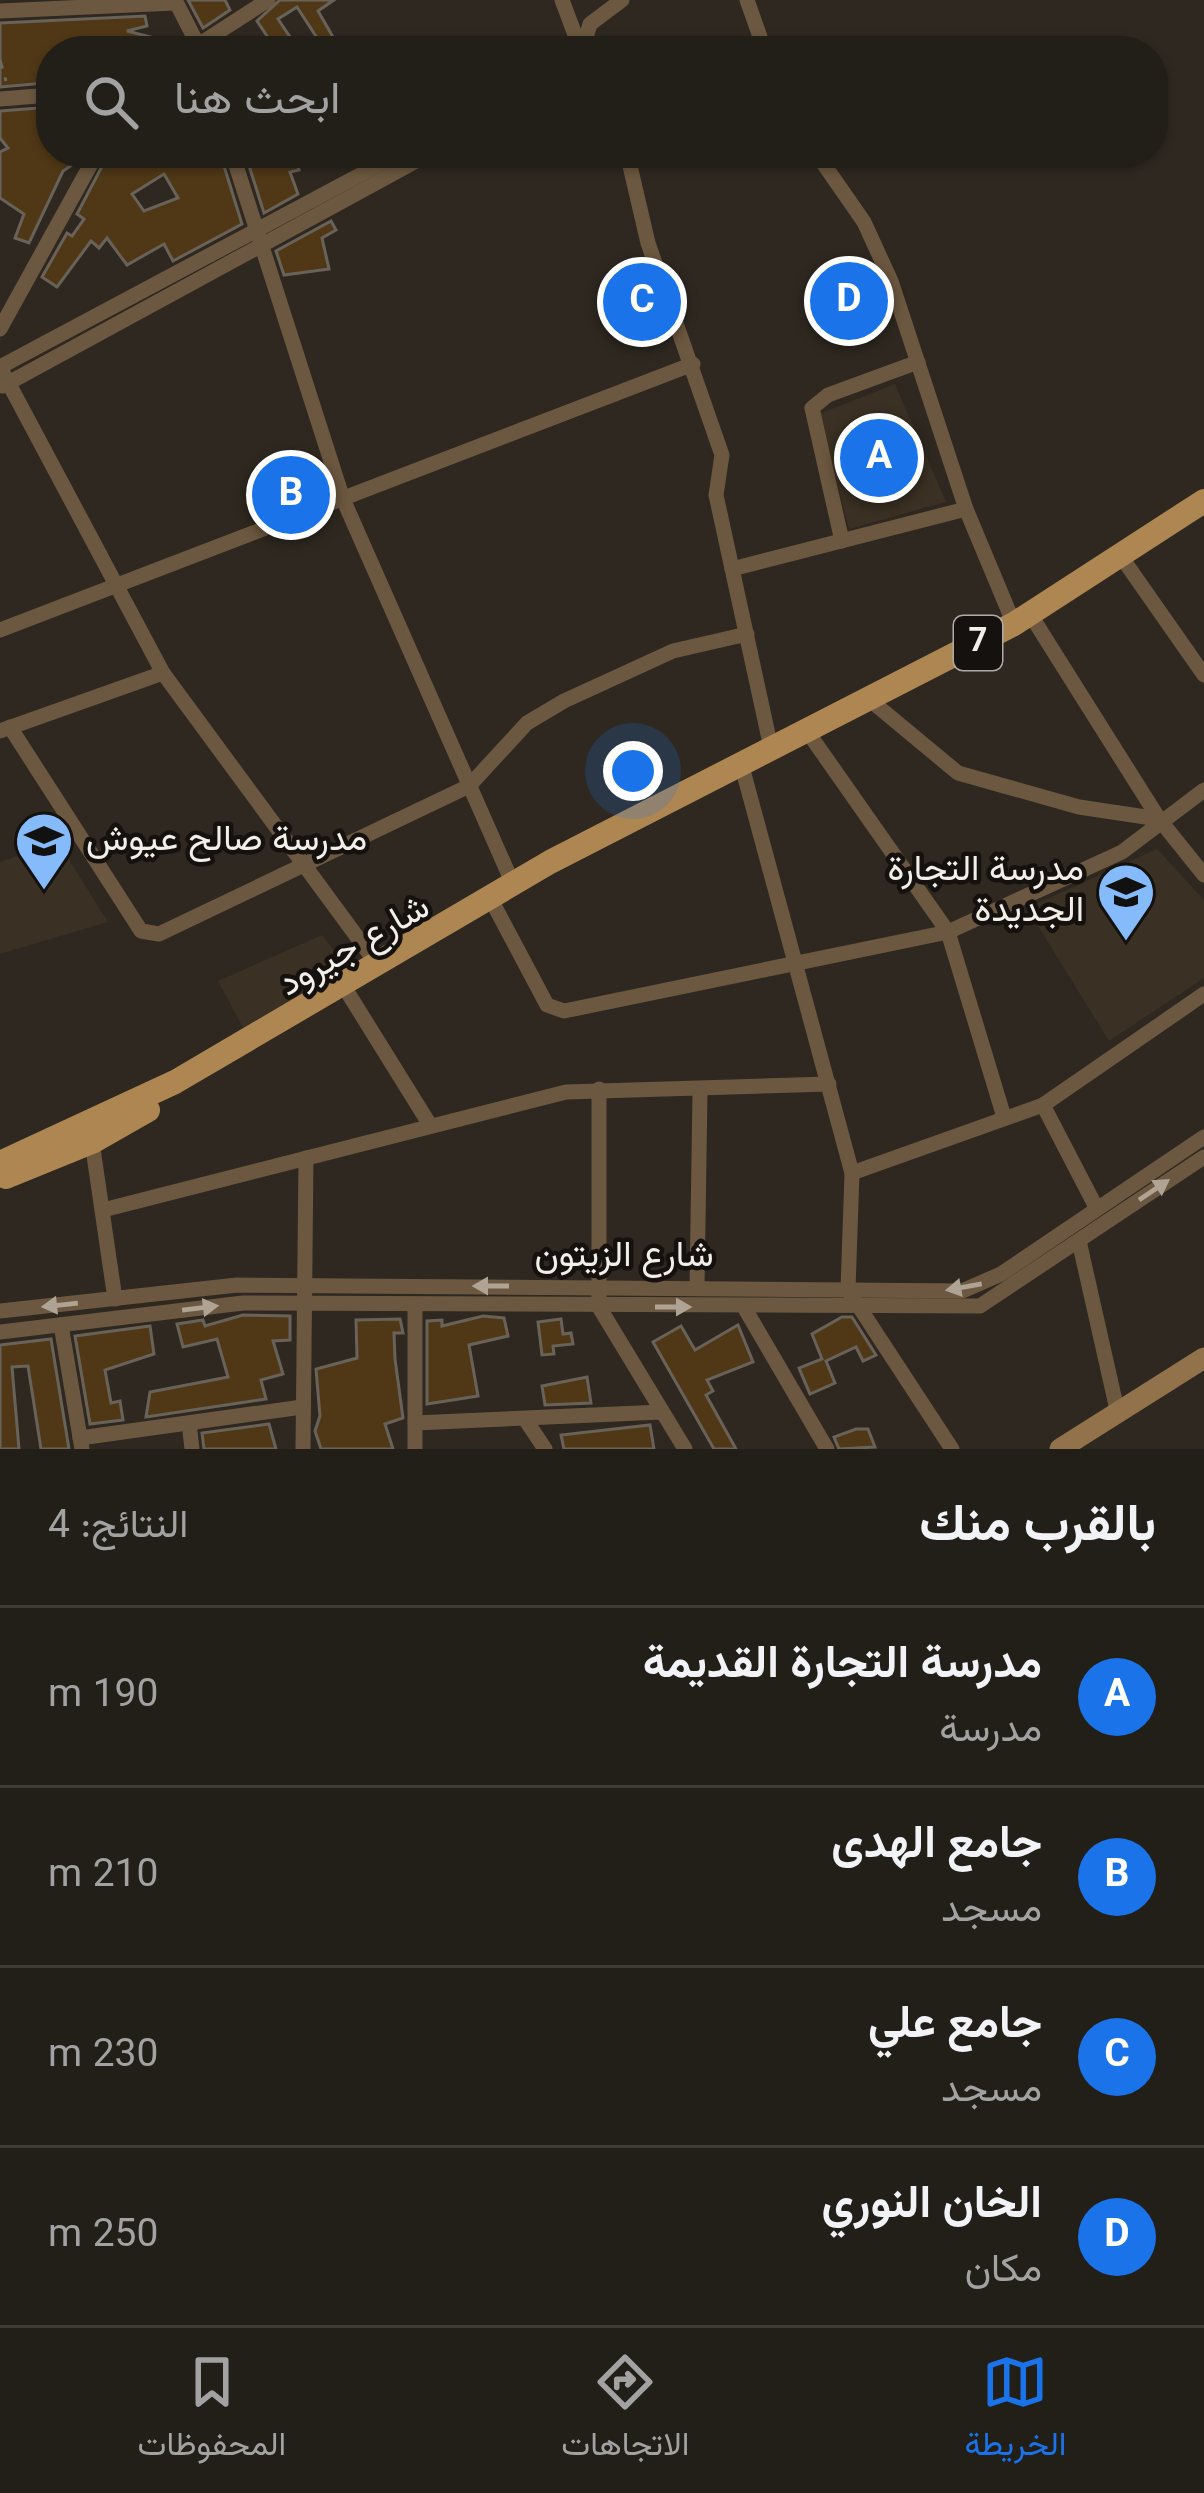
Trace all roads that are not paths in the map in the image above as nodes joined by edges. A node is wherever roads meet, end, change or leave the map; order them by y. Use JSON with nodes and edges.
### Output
{"nodes":[{"id":1,"x":268,"y":0,"type":"edge"},
{"id":2,"x":562,"y":0,"type":"edge"},
{"id":3,"x":622,"y":0,"type":"edge"},
{"id":4,"x":747,"y":0,"type":"edge"},
{"id":5,"x":175,"y":1,"type":"edge"},
{"id":6,"x":0,"y":10,"type":"edge"},
{"id":7,"x":190,"y":36,"type":"edge"},
{"id":8,"x":215,"y":36,"type":"edge"},
{"id":9,"x":575,"y":36,"type":"edge"},
{"id":10,"x":586,"y":36,"type":"edge"},
{"id":11,"x":760,"y":36,"type":"edge"},
{"id":12,"x":36,"y":96,"type":"edge"},
{"id":13,"x":5,"y":99,"type":"edge"},
{"id":14,"x":89,"y":168,"type":"edge"},
{"id":15,"x":236,"y":168,"type":"edge"},
{"id":16,"x":376,"y":168,"type":"edge"},
{"id":17,"x":399,"y":168,"type":"edge"},
{"id":18,"x":630,"y":168,"type":"edge"},
{"id":19,"x":827,"y":168,"type":"edge"},
{"id":20,"x":257,"y":238,"type":"junction"},
{"id":21,"x":0,"y":329,"type":"edge"},
{"id":22,"x":918,"y":362,"type":"junction"},
{"id":23,"x":693,"y":364,"type":"junction"},
{"id":24,"x":2,"y":374,"type":"edge"},
{"id":25,"x":343,"y":499,"type":"junction"},
{"id":26,"x":1204,"y":501,"type":"edge"},
{"id":27,"x":966,"y":509,"type":"junction"},
{"id":28,"x":842,"y":541,"type":"junction"},
{"id":29,"x":1120,"y":556,"type":"junction"},
{"id":30,"x":732,"y":569,"type":"junction"},
{"id":31,"x":116,"y":586,"type":"junction"},
{"id":32,"x":1022,"y":619,"type":"junction"},
{"id":33,"x":0,"y":630,"type":"edge"},
{"id":34,"x":747,"y":634,"type":"junction"},
{"id":35,"x":163,"y":673,"type":"junction"},
{"id":36,"x":1204,"y":675,"type":"edge"},
{"id":37,"x":870,"y":700,"type":"junction"},
{"id":38,"x":5,"y":729,"type":"edge"},
{"id":39,"x":807,"y":731,"type":"junction"},
{"id":40,"x":772,"y":748,"type":"junction"},
{"id":41,"x":741,"y":764,"type":"junction"},
{"id":42,"x":470,"y":786,"type":"junction"},
{"id":43,"x":1204,"y":790,"type":"edge"},
{"id":44,"x":1159,"y":819,"type":"junction"},
{"id":45,"x":302,"y":864,"type":"junction"},
{"id":46,"x":1204,"y":875,"type":"edge"},
{"id":47,"x":513,"y":884,"type":"junction"},
{"id":48,"x":495,"y":907,"type":"junction"},
{"id":49,"x":948,"y":932,"type":"junction"},
{"id":50,"x":377,"y":964,"type":"junction"},
{"id":51,"x":795,"y":964,"type":"junction"},
{"id":52,"x":348,"y":993,"type":"junction"},
{"id":53,"x":1204,"y":994,"type":"edge"},
{"id":54,"x":829,"y":1084,"type":"junction"},
{"id":55,"x":599,"y":1089,"type":"junction"},
{"id":56,"x":700,"y":1091,"type":"junction"},
{"id":57,"x":1043,"y":1105,"type":"junction"},
{"id":58,"x":1004,"y":1117,"type":"junction"},
{"id":59,"x":430,"y":1125,"type":"junction"},
{"id":60,"x":1204,"y":1137,"type":"edge"},
{"id":61,"x":92,"y":1142,"type":"junction"},
{"id":62,"x":1204,"y":1157,"type":"edge"},
{"id":63,"x":306,"y":1158,"type":"junction"},
{"id":64,"x":0,"y":1163,"type":"edge"},
{"id":65,"x":852,"y":1173,"type":"junction"},
{"id":66,"x":0,"y":1180,"type":"edge"},
{"id":67,"x":1097,"y":1209,"type":"junction"},
{"id":68,"x":103,"y":1210,"type":"junction"},
{"id":69,"x":1079,"y":1241,"type":"junction"},
{"id":70,"x":305,"y":1285,"type":"junction"},
{"id":71,"x":596,"y":1287,"type":"junction"},
{"id":72,"x":697,"y":1287,"type":"junction"},
{"id":73,"x":848,"y":1290,"type":"junction"},
{"id":74,"x":115,"y":1298,"type":"junction"},
{"id":75,"x":305,"y":1303,"type":"junction"},
{"id":76,"x":415,"y":1304,"type":"junction"},
{"id":77,"x":599,"y":1306,"type":"junction"},
{"id":78,"x":744,"y":1307,"type":"junction"},
{"id":79,"x":859,"y":1308,"type":"junction"},
{"id":80,"x":0,"y":1311,"type":"edge"},
{"id":81,"x":61,"y":1325,"type":"junction"},
{"id":82,"x":0,"y":1332,"type":"edge"},
{"id":83,"x":1204,"y":1358,"type":"edge"},
{"id":84,"x":302,"y":1407,"type":"junction"},
{"id":85,"x":662,"y":1412,"type":"junction"},
{"id":86,"x":1118,"y":1414,"type":"junction"},
{"id":87,"x":527,"y":1422,"type":"junction"},
{"id":88,"x":189,"y":1423,"type":"junction"},
{"id":89,"x":416,"y":1423,"type":"junction"},
{"id":90,"x":81,"y":1443,"type":"edge"},
{"id":91,"x":193,"y":1449,"type":"edge"},
{"id":92,"x":303,"y":1449,"type":"edge"},
{"id":93,"x":416,"y":1449,"type":"edge"},
{"id":94,"x":545,"y":1449,"type":"edge"},
{"id":95,"x":685,"y":1449,"type":"edge"},
{"id":96,"x":827,"y":1449,"type":"edge"},
{"id":97,"x":952,"y":1449,"type":"edge"},
{"id":98,"x":1060,"y":1449,"type":"edge"}],
"edges":[{"from":1,"to":8,"type":"street"},
{"from":2,"to":9,"type":"street"},
{"from":3,"to":10,"type":"street"},
{"from":4,"to":11,"type":"street"},
{"from":5,"to":6,"type":"street"},
{"from":5,"to":7,"type":"street"},
{"from":12,"to":13,"type":"street"},
{"from":14,"to":21,"type":"street"},
{"from":15,"to":20,"type":"street"},
{"from":16,"to":20,"type":"street"},
{"from":17,"to":20,"type":"street"},
{"from":18,"to":23,"type":"street"},
{"from":19,"to":22,"type":"street"},
{"from":20,"to":24,"type":"street"},
{"from":20,"to":25,"type":"street"},
{"from":22,"to":27,"type":"street"},
{"from":22,"to":28,"type":"street"},
{"from":23,"to":25,"type":"street"},
{"from":23,"to":30,"type":"street"},
{"from":24,"to":31,"type":"street"},
{"from":25,"to":31,"type":"street"},
{"from":25,"to":42,"type":"street"},
{"from":26,"to":29,"type":"main road","name":"شارع جيرود","number":"7"},
{"from":27,"to":28,"type":"street"},
{"from":27,"to":32,"type":"street"},
{"from":28,"to":30,"type":"street"},
{"from":29,"to":32,"type":"main road","name":"شارع جيرود","number":"7"},
{"from":29,"to":36,"type":"street"},
{"from":30,"to":34,"type":"street"},
{"from":31,"to":33,"type":"street"},
{"from":31,"to":35,"type":"street"},
{"from":32,"to":37,"type":"main road","name":"شارع جيرود","number":"7"},
{"from":32,"to":44,"type":"street"},
{"from":34,"to":40,"type":"street"},
{"from":34,"to":42,"type":"street"},
{"from":35,"to":38,"type":"street"},
{"from":35,"to":45,"type":"street"},
{"from":37,"to":39,"type":"main road","name":"شارع جيرود","number":"7"},
{"from":37,"to":44,"type":"street"},
{"from":38,"to":45,"type":"street"},
{"from":39,"to":40,"type":"main road","name":"شارع جيرود","number":"7"},
{"from":39,"to":49,"type":"street"},
{"from":40,"to":41,"type":"main road","name":"شارع جيرود","number":"7"},
{"from":41,"to":47,"type":"main road","name":"شارع جيرود"},
{"from":41,"to":48,"type":"main road","name":"شارع جيرود"},
{"from":41,"to":51,"type":"street"},
{"from":42,"to":45,"type":"street"},
{"from":42,"to":47,"type":"street"},
{"from":43,"to":44,"type":"street"},
{"from":44,"to":46,"type":"street"},
{"from":44,"to":49,"type":"street"},
{"from":45,"to":50,"type":"street"},
{"from":47,"to":50,"type":"main road","name":"شارع جيرود"},
{"from":48,"to":51,"type":"street"},
{"from":48,"to":52,"type":"main road","name":"شارع جيرود"},
{"from":49,"to":51,"type":"street"},
{"from":49,"to":58,"type":"street"},
{"from":50,"to":64,"type":"main road","name":"شارع جيرود"},
{"from":51,"to":54,"type":"street"},
{"from":52,"to":59,"type":"street"},
{"from":52,"to":61,"type":"main road","name":"شارع جيرود"},
{"from":53,"to":57,"type":"street"},
{"from":54,"to":56,"type":"street"},
{"from":54,"to":65,"type":"street"},
{"from":55,"to":56,"type":"street"},
{"from":55,"to":59,"type":"street"},
{"from":55,"to":71,"type":"street"},
{"from":56,"to":72,"type":"street"},
{"from":57,"to":58,"type":"street"},
{"from":57,"to":67,"type":"street"},
{"from":58,"to":65,"type":"street"},
{"from":59,"to":63,"type":"street"},
{"from":60,"to":67,"type":"street","name":"شارع الزيتون"},
{"from":61,"to":66,"type":"main road","name":"شارع جيرود"},
{"from":61,"to":68,"type":"street"},
{"from":69,"to":62,"type":"street","name":"شارع الزيتون","one_way":true},
{"from":63,"to":68,"type":"street"},
{"from":63,"to":70,"type":"street"},
{"from":65,"to":73,"type":"street"},
{"from":67,"to":73,"type":"street","name":"شارع الزيتون","one_way":true},
{"from":68,"to":74,"type":"street"},
{"from":69,"to":79,"type":"street","name":"شارع الزيتون"},
{"from":69,"to":86,"type":"street"},
{"from":71,"to":70,"type":"street","name":"شارع الزيتون","one_way":true},
{"from":70,"to":74,"type":"street","name":"شارع الزيتون"},
{"from":70,"to":75,"type":"street"},
{"from":71,"to":72,"type":"street","name":"شارع الزيتون"},
{"from":71,"to":77,"type":"street"},
{"from":72,"to":73,"type":"street","name":"شارع الزيتون"},
{"from":73,"to":79,"type":"street"},
{"from":74,"to":80,"type":"street","name":"شارع الزيتون","one_way":true},
{"from":75,"to":76,"type":"street","name":"شارع الزيتون"},
{"from":81,"to":75,"type":"street","name":"شارع الزيتون","one_way":true},
{"from":75,"to":84,"type":"street"},
{"from":76,"to":77,"type":"street","name":"شارع الزيتون"},
{"from":76,"to":89,"type":"street"},
{"from":77,"to":78,"type":"street","name":"شارع الزيتون","one_way":true},
{"from":77,"to":85,"type":"street"},
{"from":78,"to":79,"type":"street","name":"شارع الزيتون"},
{"from":78,"to":96,"type":"street"},
{"from":79,"to":97,"type":"street"},
{"from":81,"to":82,"type":"street","name":"شارع الزيتون"},
{"from":81,"to":90,"type":"street"},
{"from":83,"to":86,"type":"street"},
{"from":84,"to":88,"type":"street"},
{"from":84,"to":92,"type":"street"},
{"from":85,"to":87,"type":"street"},
{"from":85,"to":95,"type":"street"},
{"from":86,"to":98,"type":"street"},
{"from":87,"to":89,"type":"street"},
{"from":87,"to":94,"type":"street"},
{"from":88,"to":90,"type":"street"},
{"from":88,"to":91,"type":"street"},
{"from":89,"to":93,"type":"street"}]}
